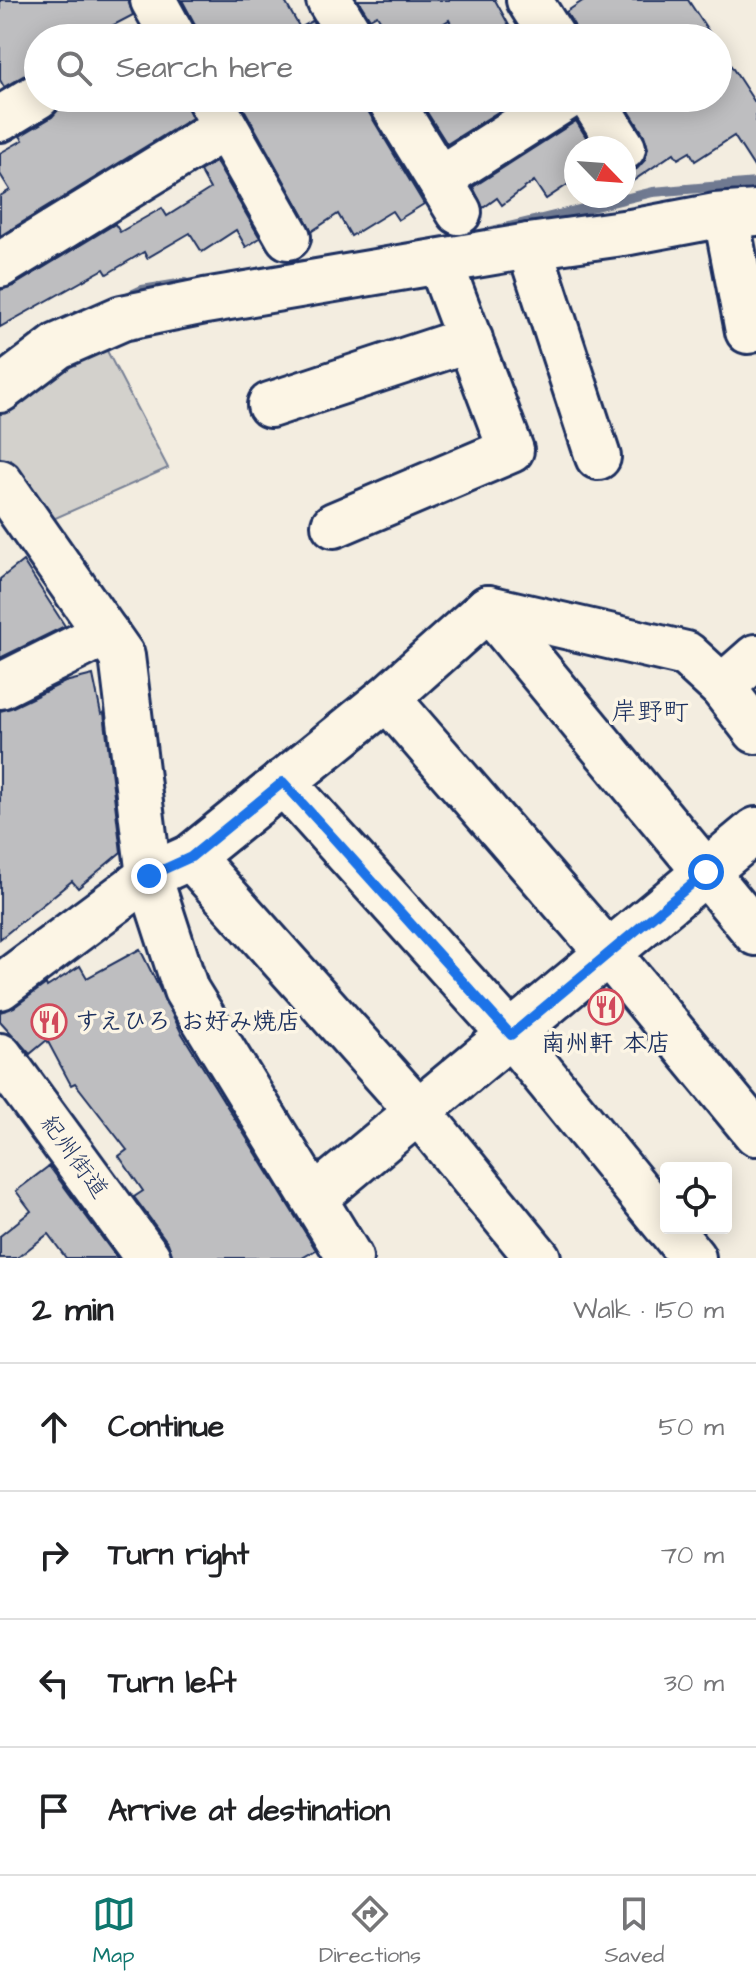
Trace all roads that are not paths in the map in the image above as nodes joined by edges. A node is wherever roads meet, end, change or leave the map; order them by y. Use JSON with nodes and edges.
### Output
{"nodes":[{"id":1,"x":329,"y":0,"type":"edge"},
{"id":2,"x":529,"y":0,"type":"edge"},
{"id":3,"x":344,"y":24,"type":"edge"},
{"id":4,"x":544,"y":24,"type":"edge"},
{"id":5,"x":24,"y":104,"type":"edge"},
{"id":6,"x":398,"y":112,"type":"edge"},
{"id":7,"x":549,"y":112,"type":"edge"},
{"id":8,"x":600,"y":112,"type":"edge"},
{"id":9,"x":217,"y":113,"type":"edge"},
{"id":10,"x":0,"y":119,"type":"edge"},
{"id":11,"x":615,"y":136,"type":"edge"},
{"id":12,"x":741,"y":214,"type":"edge"},
{"id":13,"x":288,"y":237,"type":"dead end"},
{"id":14,"x":529,"y":246,"type":"junction"},
{"id":15,"x":440,"y":262,"type":"junction"},
{"id":16,"x":0,"y":265,"type":"edge"},
{"id":17,"x":748,"y":331,"type":"dead end"},
{"id":18,"x":470,"y":339,"type":"junction"},
{"id":19,"x":0,"y":390,"type":"edge"},
{"id":20,"x":270,"y":405,"type":"dead end"},
{"id":21,"x":598,"y":457,"type":"dead end"},
{"id":22,"x":0,"y":482,"type":"edge"},
{"id":23,"x":334,"y":525,"type":"dead end"},
{"id":24,"x":488,"y":608,"type":"junction"},
{"id":25,"x":106,"y":633,"type":"junction"},
{"id":26,"x":756,"y":657,"type":"edge"},
{"id":27,"x":0,"y":686,"type":"edge"},
{"id":28,"x":722,"y":687,"type":"junction"},
{"id":29,"x":387,"y":698,"type":"junction"},
{"id":30,"x":756,"y":731,"type":"edge"},
{"id":31,"x":283,"y":782,"type":"junction"},
{"id":32,"x":756,"y":830,"type":"edge"},
{"id":33,"x":191,"y":857,"type":"junction"},
{"id":34,"x":706,"y":872,"type":"junction"},
{"id":35,"x":149,"y":876,"type":"junction"},
{"id":36,"x":756,"y":933,"type":"edge"},
{"id":37,"x":608,"y":953,"type":"junction"},
{"id":38,"x":0,"y":987,"type":"edge"},
{"id":39,"x":511,"y":1035,"type":"junction"},
{"id":40,"x":0,"y":1056,"type":"edge"},
{"id":41,"x":418,"y":1111,"type":"junction"},
{"id":42,"x":756,"y":1133,"type":"edge"},
{"id":43,"x":314,"y":1198,"type":"junction"},
{"id":44,"x":660,"y":1217,"type":"edge"},
{"id":45,"x":674,"y":1234,"type":"edge"},
{"id":46,"x":148,"y":1258,"type":"edge"},
{"id":47,"x":350,"y":1258,"type":"edge"},
{"id":48,"x":538,"y":1258,"type":"edge"},
{"id":49,"x":693,"y":1258,"type":"edge"}],
"edges":[{"from":1,"to":3,"type":"street"},
{"from":2,"to":4,"type":"street"},
{"from":5,"to":10,"type":"street"},
{"from":6,"to":7,"type":"street"},
{"from":8,"to":11,"type":"street"},
{"from":9,"to":13,"type":"street"},
{"from":9,"to":16,"type":"street"},
{"from":12,"to":14,"type":"street"},
{"from":12,"to":17,"type":"street"},
{"from":14,"to":15,"type":"street"},
{"from":14,"to":21,"type":"street"},
{"from":15,"to":18,"type":"street"},
{"from":15,"to":19,"type":"street"},
{"from":18,"to":20,"type":"street"},
{"from":18,"to":23,"type":"street"},
{"from":22,"to":25,"type":"street"},
{"from":24,"to":28,"type":"street"},
{"from":24,"to":29,"type":"street"},
{"from":24,"to":34,"type":"street"},
{"from":25,"to":27,"type":"street"},
{"from":25,"to":35,"type":"street"},
{"from":26,"to":28,"type":"street"},
{"from":28,"to":30,"type":"street"},
{"from":29,"to":31,"type":"street"},
{"from":29,"to":37,"type":"street"},
{"from":31,"to":33,"type":"street"},
{"from":31,"to":39,"type":"street"},
{"from":32,"to":34,"type":"street"},
{"from":33,"to":35,"type":"street"},
{"from":33,"to":41,"type":"street"},
{"from":34,"to":36,"type":"street"},
{"from":34,"to":37,"type":"street"},
{"from":35,"to":38,"type":"street"},
{"from":35,"to":43,"type":"street"},
{"from":37,"to":39,"type":"street"},
{"from":37,"to":42,"type":"street"},
{"from":39,"to":41,"type":"street"},
{"from":39,"to":44,"type":"street"},
{"from":40,"to":46,"type":"street","name":"紀州街道"},
{"from":41,"to":43,"type":"street"},
{"from":41,"to":48,"type":"street"},
{"from":43,"to":47,"type":"street"},
{"from":45,"to":49,"type":"street"}]}
